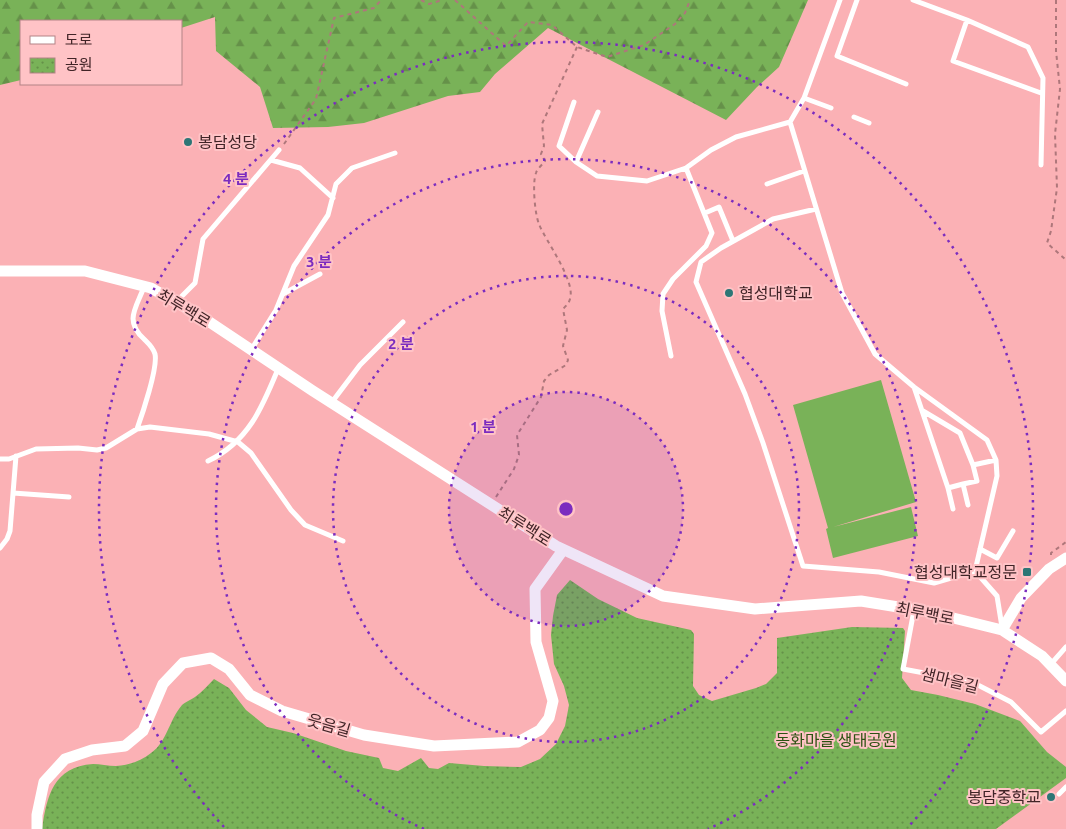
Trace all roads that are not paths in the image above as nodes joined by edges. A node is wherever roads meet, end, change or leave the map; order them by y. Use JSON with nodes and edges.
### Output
{"nodes":[{"id":1,"x":840,"y":0,"type":"edge"},
{"id":2,"x":857,"y":0,"type":"edge"},
{"id":3,"x":913,"y":0,"type":"edge"},
{"id":4,"x":968,"y":20,"type":"junction"},
{"id":5,"x":906,"y":84,"type":"dead end"},
{"id":6,"x":1041,"y":93,"type":"junction"},
{"id":7,"x":804,"y":98,"type":"junction"},
{"id":8,"x":574,"y":102,"type":"dead end"},
{"id":9,"x":831,"y":108,"type":"dead end"},
{"id":10,"x":598,"y":112,"type":"dead end"},
{"id":11,"x":854,"y":117,"type":"dead end"},
{"id":12,"x":790,"y":122,"type":"junction"},
{"id":13,"x":869,"y":123,"type":"dead end"},
{"id":14,"x":280,"y":150,"type":"road end"},
{"id":15,"x":394,"y":153,"type":"dead end"},
{"id":16,"x":271,"y":160,"type":"junction"},
{"id":17,"x":576,"y":162,"type":"junction"},
{"id":18,"x":1041,"y":165,"type":"dead end"},
{"id":19,"x":686,"y":168,"type":"junction"},
{"id":20,"x":804,"y":171,"type":"junction"},
{"id":21,"x":767,"y":184,"type":"dead end"},
{"id":22,"x":333,"y":198,"type":"junction"},
{"id":23,"x":816,"y":209,"type":"junction"},
{"id":24,"x":705,"y":213,"type":"junction"},
{"id":25,"x":732,"y":241,"type":"junction"},
{"id":26,"x":0,"y":271,"type":"edge"},
{"id":27,"x":320,"y":274,"type":"dead end"},
{"id":28,"x":144,"y":286,"type":"junction"},
{"id":29,"x":283,"y":295,"type":"junction"},
{"id":30,"x":176,"y":302,"type":"junction"},
{"id":31,"x":403,"y":322,"type":"dead end"},
{"id":32,"x":251,"y":350,"type":"junction"},
{"id":33,"x":671,"y":356,"type":"dead end"},
{"id":34,"x":278,"y":368,"type":"junction"},
{"id":35,"x":914,"y":387,"type":"junction"},
{"id":36,"x":331,"y":403,"type":"junction"},
{"id":37,"x":923,"y":411,"type":"junction"},
{"id":38,"x":137,"y":429,"type":"junction"},
{"id":39,"x":238,"y":442,"type":"junction"},
{"id":40,"x":16,"y":456,"type":"junction"},
{"id":41,"x":0,"y":459,"type":"edge"},
{"id":42,"x":996,"y":460,"type":"junction"},
{"id":43,"x":208,"y":461,"type":"dead end"},
{"id":44,"x":973,"y":465,"type":"junction"},
{"id":45,"x":963,"y":484,"type":"junction"},
{"id":46,"x":948,"y":488,"type":"junction"},
{"id":47,"x":13,"y":493,"type":"junction"},
{"id":48,"x":69,"y":497,"type":"dead end"},
{"id":49,"x":968,"y":505,"type":"dead end"},
{"id":50,"x":953,"y":509,"type":"dead end"},
{"id":51,"x":1013,"y":530,"type":"dead end"},
{"id":52,"x":343,"y":541,"type":"dead end"},
{"id":53,"x":0,"y":548,"type":"edge"},
{"id":54,"x":980,"y":549,"type":"junction"},
{"id":55,"x":563,"y":550,"type":"junction"},
{"id":56,"x":1066,"y":558,"type":"edge"},
{"id":57,"x":975,"y":571,"type":"junction"},
{"id":58,"x":914,"y":609,"type":"junction"},
{"id":59,"x":1002,"y":630,"type":"junction"},
{"id":60,"x":1066,"y":647,"type":"edge"},
{"id":61,"x":1051,"y":664,"type":"junction"},
{"id":62,"x":1066,"y":680,"type":"edge"},
{"id":63,"x":1066,"y":711,"type":"edge"},
{"id":64,"x":1066,"y":787,"type":"edge"},
{"id":65,"x":1059,"y":794,"type":"dead end"},
{"id":66,"x":37,"y":829,"type":"edge"}],
"edges":[{"from":1,"to":7,"type":"lane"},
{"from":2,"to":5,"type":"lane"},
{"from":3,"to":4,"type":"lane"},
{"from":4,"to":6,"type":"lane"},
{"from":4,"to":6,"type":"lane"},
{"from":6,"to":18,"type":"lane"},
{"from":7,"to":9,"type":"lane"},
{"from":7,"to":12,"type":"lane"},
{"from":8,"to":17,"type":"lane"},
{"from":10,"to":17,"type":"lane"},
{"from":11,"to":13,"type":"lane"},
{"from":12,"to":19,"type":"lane"},
{"from":12,"to":20,"type":"lane"},
{"from":14,"to":16,"type":"lane"},
{"from":15,"to":22,"type":"lane"},
{"from":16,"to":22,"type":"lane"},
{"from":16,"to":30,"type":"lane"},
{"from":17,"to":19,"type":"lane"},
{"from":19,"to":24,"type":"lane"},
{"from":20,"to":21,"type":"lane"},
{"from":20,"to":23,"type":"lane"},
{"from":22,"to":29,"type":"lane"},
{"from":23,"to":25,"type":"lane"},
{"from":23,"to":35,"type":"lane"},
{"from":24,"to":25,"type":"lane"},
{"from":24,"to":33,"type":"lane"},
{"from":25,"to":57,"type":"lane"},
{"from":26,"to":28,"type":"street","name":"최루백로"},
{"from":27,"to":29,"type":"lane"},
{"from":28,"to":30,"type":"street","name":"최루백로"},
{"from":28,"to":38,"type":"lane"},
{"from":29,"to":32,"type":"lane"},
{"from":30,"to":32,"type":"street","name":"최루백로"},
{"from":31,"to":36,"type":"lane"},
{"from":32,"to":34,"type":"street","name":"최루백로"},
{"from":34,"to":36,"type":"street","name":"최루백로"},
{"from":34,"to":39,"type":"lane"},
{"from":35,"to":37,"type":"lane"},
{"from":35,"to":42,"type":"lane"},
{"from":36,"to":55,"type":"street","name":"최루백로"},
{"from":37,"to":44,"type":"lane"},
{"from":37,"to":46,"type":"lane"},
{"from":38,"to":39,"type":"lane"},
{"from":38,"to":40,"type":"lane"},
{"from":39,"to":43,"type":"lane"},
{"from":39,"to":52,"type":"lane"},
{"from":40,"to":41,"type":"lane"},
{"from":40,"to":47,"type":"lane"},
{"from":42,"to":44,"type":"lane"},
{"from":42,"to":54,"type":"lane"},
{"from":44,"to":45,"type":"lane"},
{"from":45,"to":46,"type":"lane"},
{"from":45,"to":49,"type":"lane"},
{"from":46,"to":50,"type":"lane"},
{"from":47,"to":48,"type":"lane"},
{"from":47,"to":53,"type":"lane"},
{"from":51,"to":54,"type":"lane"},
{"from":54,"to":57,"type":"lane"},
{"from":55,"to":58,"type":"street","name":"최루백로"},
{"from":55,"to":66,"type":"street","name":"웃음길"},
{"from":56,"to":59,"type":"street"},
{"from":57,"to":59,"type":"lane"},
{"from":58,"to":59,"type":"street","name":"최루백로"},
{"from":58,"to":63,"type":"lane","name":"샘마을길"},
{"from":59,"to":61,"type":"street"},
{"from":60,"to":61,"type":"lane"},
{"from":61,"to":62,"type":"street"},
{"from":64,"to":65,"type":"lane"}]}
